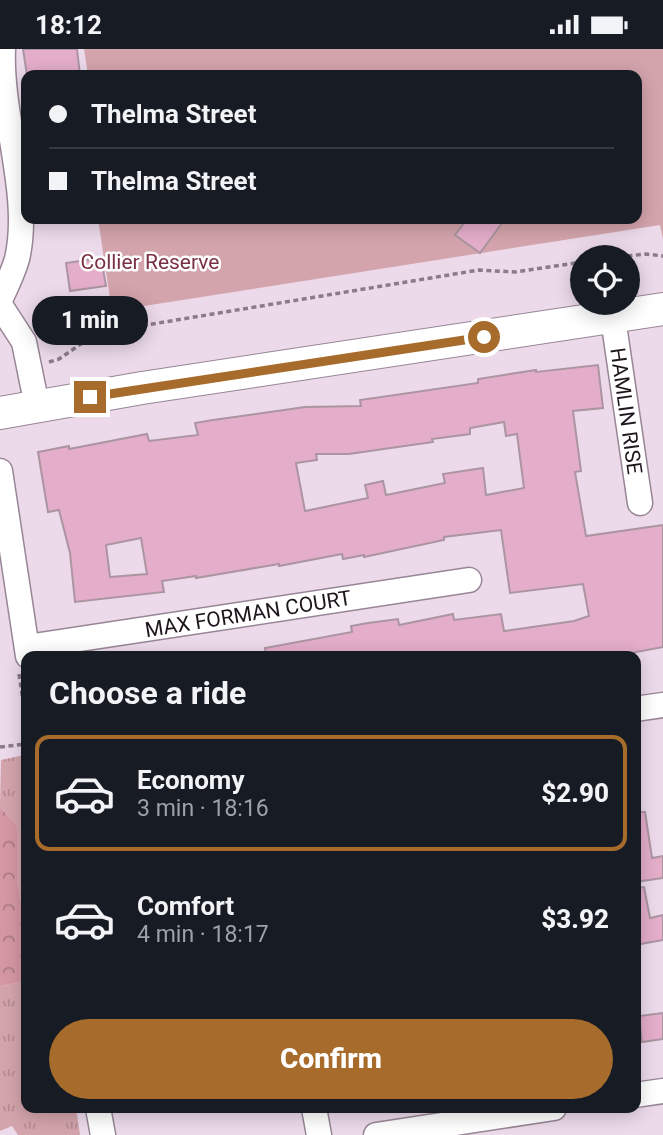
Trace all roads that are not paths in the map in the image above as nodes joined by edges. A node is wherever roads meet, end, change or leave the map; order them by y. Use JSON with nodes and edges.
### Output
{"nodes":[{"id":1,"x":3,"y":49,"type":"edge"},
{"id":2,"x":1,"y":83,"type":"edge"},
{"id":3,"x":0,"y":302,"type":"edge"},
{"id":4,"x":663,"y":309,"type":"edge"},
{"id":5,"x":613,"y":318,"type":"junction"},
{"id":6,"x":37,"y":406,"type":"junction"},
{"id":7,"x":0,"y":413,"type":"edge"},
{"id":8,"x":0,"y":471,"type":"edge"},
{"id":9,"x":640,"y":503,"type":"dead end"},
{"id":10,"x":469,"y":580,"type":"dead end"},
{"id":11,"x":27,"y":651,"type":"edge"},
{"id":12,"x":33,"y":651,"type":"edge"},
{"id":13,"x":663,"y":705,"type":"edge"},
{"id":14,"x":641,"y":708,"type":"edge"},
{"id":15,"x":663,"y":1091,"type":"edge"},
{"id":16,"x":641,"y":1094,"type":"edge"},
{"id":17,"x":99,"y":1113,"type":"edge"},
{"id":18,"x":315,"y":1113,"type":"edge"},
{"id":19,"x":521,"y":1113,"type":"edge"},
{"id":20,"x":103,"y":1135,"type":"edge"},
{"id":21,"x":319,"y":1135,"type":"edge"},
{"id":22,"x":376,"y":1135,"type":"edge"}],
"edges":[{"from":1,"to":2,"type":"street"},
{"from":2,"to":3,"type":"street"},
{"from":3,"to":6,"type":"street"},
{"from":4,"to":5,"type":"main road"},
{"from":5,"to":6,"type":"main road"},
{"from":5,"to":9,"type":"street","name":"HAMLIN RISE"},
{"from":6,"to":7,"type":"main road"},
{"from":8,"to":11,"type":"street"},
{"from":10,"to":12,"type":"street","name":"MAX FORMAN COURT"},
{"from":13,"to":14,"type":"street"},
{"from":15,"to":16,"type":"street"},
{"from":17,"to":20,"type":"street"},
{"from":18,"to":21,"type":"street"},
{"from":19,"to":22,"type":"street"}]}
